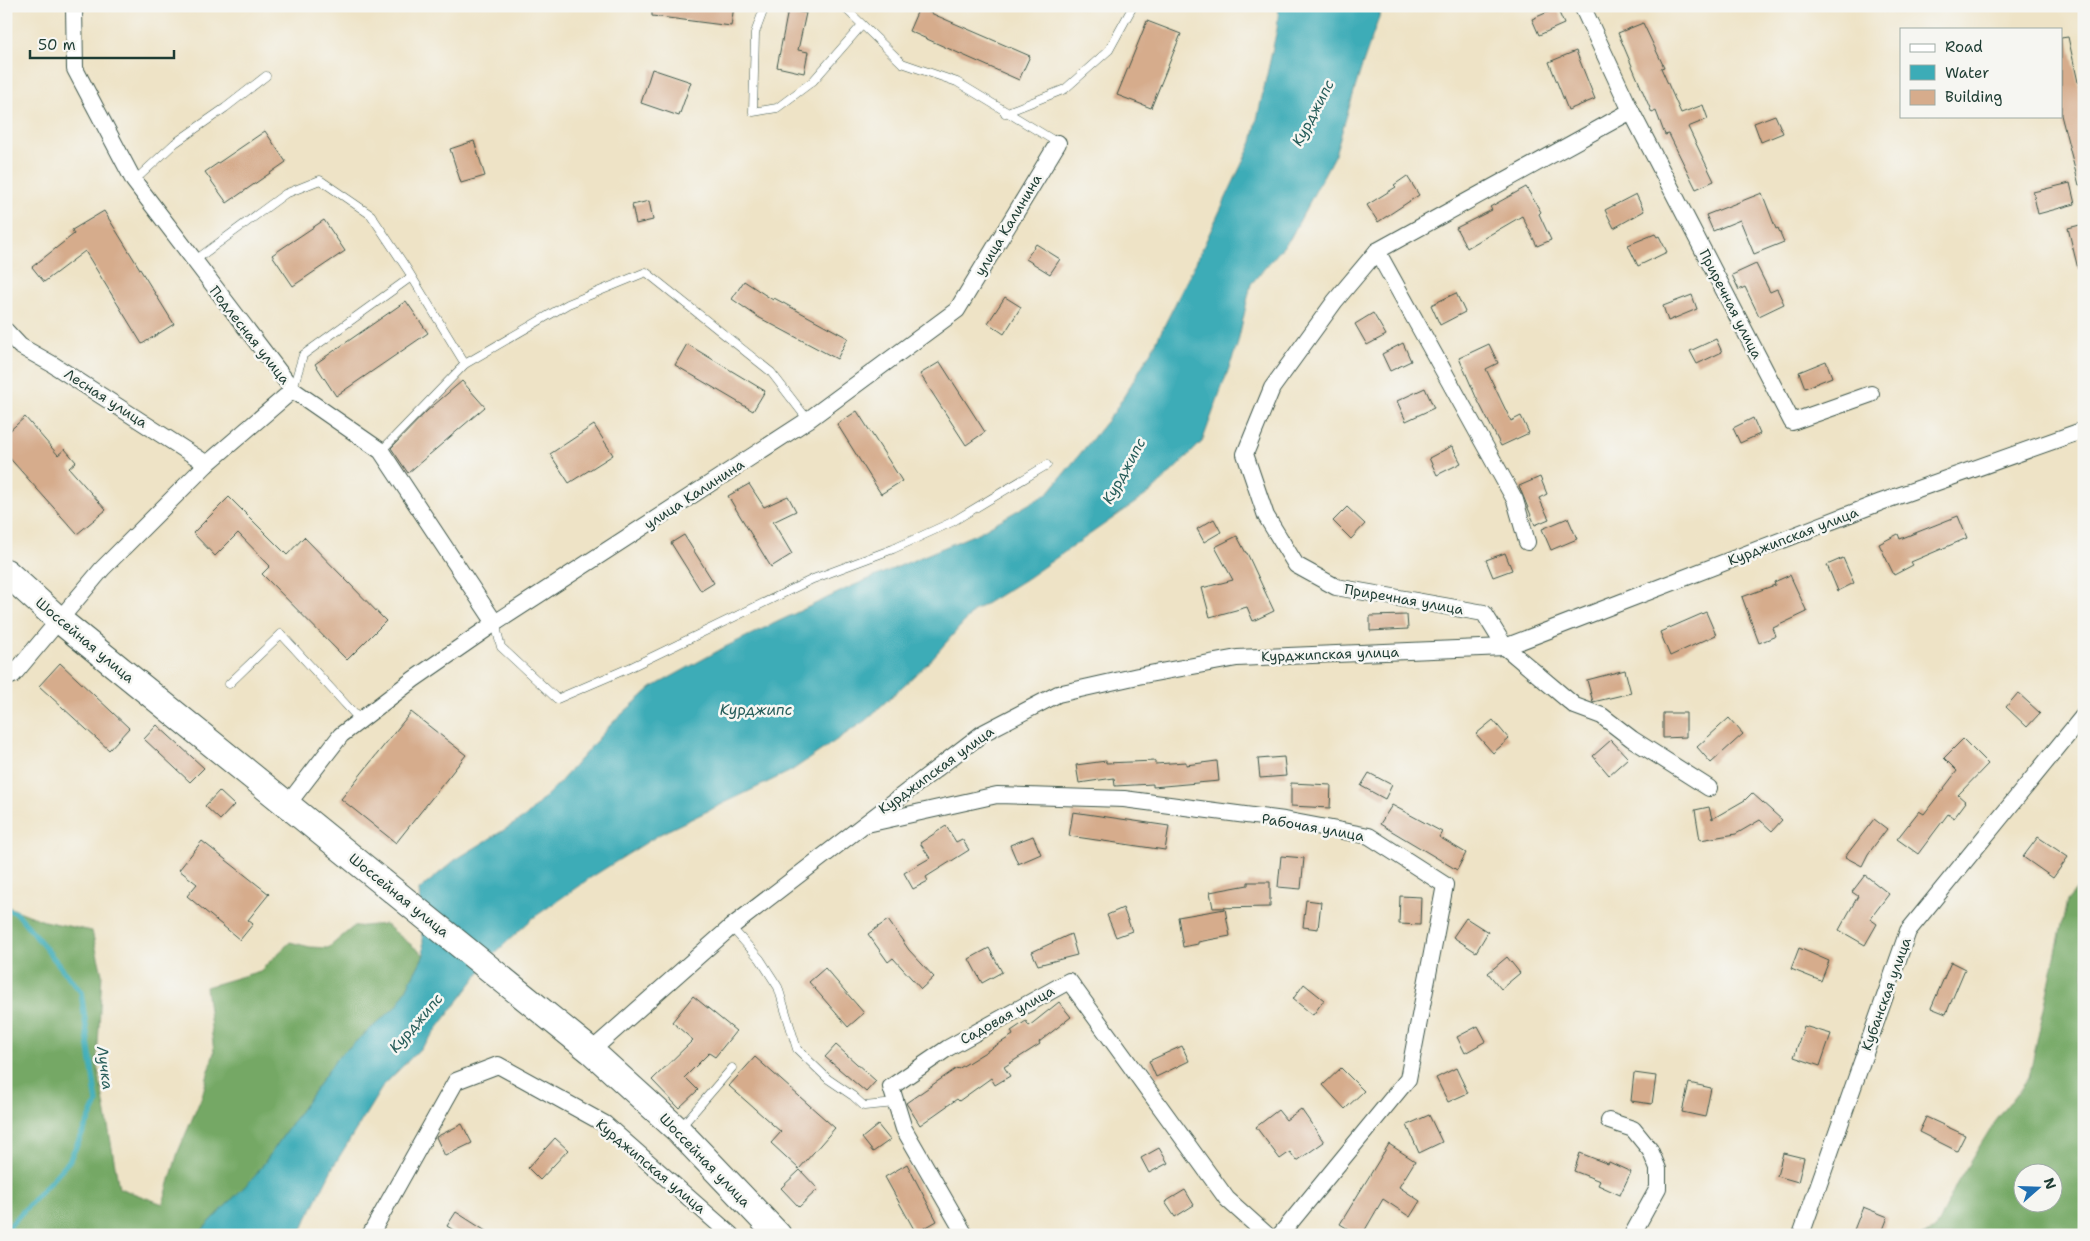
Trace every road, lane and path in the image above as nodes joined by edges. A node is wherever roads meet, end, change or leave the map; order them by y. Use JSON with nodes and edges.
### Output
{"nodes":[{"id":1,"x":74,"y":6,"type":"edge"},
{"id":2,"x":765,"y":6,"type":"edge"},
{"id":3,"x":843,"y":6,"type":"edge"},
{"id":4,"x":852,"y":6,"type":"edge"},
{"id":5,"x":1582,"y":6,"type":"edge"},
{"id":6,"x":1132,"y":8,"type":"dead end"},
{"id":7,"x":855,"y":17,"type":"junction"},
{"id":8,"x":862,"y":25,"type":"junction"},
{"id":9,"x":266,"y":76,"type":"dead end"},
{"id":10,"x":1631,"y":111,"type":"junction"},
{"id":11,"x":1006,"y":113,"type":"junction"},
{"id":12,"x":1058,"y":143,"type":"joint"},
{"id":13,"x":134,"y":181,"type":"junction"},
{"id":14,"x":1377,"y":251,"type":"junction"},
{"id":15,"x":193,"y":261,"type":"junction"},
{"id":16,"x":411,"y":276,"type":"junction"},
{"id":17,"x":6,"y":331,"type":"edge"},
{"id":18,"x":465,"y":364,"type":"junction"},
{"id":19,"x":293,"y":390,"type":"junction"},
{"id":20,"x":1871,"y":394,"type":"dead end"},
{"id":21,"x":808,"y":420,"type":"junction"},
{"id":22,"x":2084,"y":430,"type":"edge"},
{"id":23,"x":381,"y":451,"type":"junction"},
{"id":24,"x":207,"y":464,"type":"junction"},
{"id":25,"x":1047,"y":465,"type":"dead end"},
{"id":26,"x":1527,"y":542,"type":"dead end"},
{"id":27,"x":6,"y":572,"type":"edge"},
{"id":28,"x":58,"y":619,"type":"junction"},
{"id":29,"x":495,"y":622,"type":"junction"},
{"id":30,"x":1505,"y":647,"type":"junction"},
{"id":31,"x":6,"y":678,"type":"edge"},
{"id":32,"x":229,"y":684,"type":"dead end"},
{"id":33,"x":2084,"y":715,"type":"edge"},
{"id":34,"x":360,"y":720,"type":"junction"},
{"id":35,"x":1709,"y":788,"type":"dead end"},
{"id":36,"x":287,"y":805,"type":"junction"},
{"id":37,"x":862,"y":825,"type":"junction"},
{"id":38,"x":731,"y":927,"type":"junction"},
{"id":39,"x":591,"y":1051,"type":"junction"},
{"id":40,"x":732,"y":1068,"type":"dead end"},
{"id":41,"x":896,"y":1102,"type":"junction"},
{"id":42,"x":1609,"y":1121,"type":"dead end"},
{"id":43,"x":678,"y":1130,"type":"junction"},
{"id":44,"x":1800,"y":1233,"type":"edge"},
{"id":45,"x":370,"y":1235,"type":"edge"},
{"id":46,"x":731,"y":1235,"type":"edge"},
{"id":47,"x":778,"y":1235,"type":"edge"},
{"id":48,"x":965,"y":1235,"type":"edge"},
{"id":49,"x":1267,"y":1235,"type":"edge"},
{"id":50,"x":1280,"y":1235,"type":"edge"},
{"id":51,"x":1632,"y":1235,"type":"edge"}],
"edges":[{"from":1,"to":13,"type":"street","name":"Подлесная улица"},
{"from":2,"to":8,"type":"lane"},
{"from":3,"to":7,"type":"lane"},
{"from":4,"to":7,"type":"lane"},
{"from":5,"to":10,"type":"street","name":"Приречная улица"},
{"from":6,"to":11,"type":"lane"},
{"from":7,"to":8,"type":"lane"},
{"from":8,"to":11,"type":"lane"},
{"from":9,"to":13,"type":"lane"},
{"from":10,"to":14,"type":"street","name":"Приречная улица"},
{"from":10,"to":20,"type":"street","name":"Приречная улица"},
{"from":11,"to":12,"type":"lane"},
{"from":12,"to":21,"type":"street","name":"улица Калинина"},
{"from":13,"to":15,"type":"street","name":"Подлесная улица"},
{"from":14,"to":26,"type":"street"},
{"from":14,"to":30,"type":"street","name":"Приречная улица"},
{"from":15,"to":16,"type":"lane"},
{"from":15,"to":19,"type":"street","name":"Подлесная улица"},
{"from":16,"to":18,"type":"lane"},
{"from":16,"to":19,"type":"lane"},
{"from":17,"to":24,"type":"street","name":"Лесная улица"},
{"from":18,"to":21,"type":"lane"},
{"from":18,"to":23,"type":"lane"},
{"from":19,"to":23,"type":"street","name":"Подлесная улица"},
{"from":19,"to":24,"type":"street"},
{"from":21,"to":29,"type":"street","name":"улица Калинина"},
{"from":22,"to":30,"type":"street","name":"Курджипская улица"},
{"from":23,"to":29,"type":"street","name":"Подлесная улица"},
{"from":24,"to":28,"type":"street"},
{"from":25,"to":29,"type":"lane"},
{"from":27,"to":28,"type":"main road","name":"Шоссейная улица"},
{"from":28,"to":31,"type":"street"},
{"from":28,"to":36,"type":"main road","name":"Шоссейная улица"},
{"from":29,"to":34,"type":"street","name":"улица Калинина"},
{"from":30,"to":35,"type":"street"},
{"from":30,"to":37,"type":"street","name":"Курджипская улица"},
{"from":32,"to":34,"type":"lane"},
{"from":33,"to":44,"type":"street","name":"Кубанская улица"},
{"from":34,"to":36,"type":"street","name":"улица Калинина"},
{"from":36,"to":39,"type":"main road","name":"Шоссейная улица"},
{"from":37,"to":38,"type":"street","name":"Курджипская улица"},
{"from":37,"to":50,"type":"street","name":"Рабочая улица"},
{"from":38,"to":39,"type":"street","name":"Курджипская улица"},
{"from":38,"to":41,"type":"lane"},
{"from":39,"to":43,"type":"main road","name":"Шоссейная улица"},
{"from":40,"to":43,"type":"lane"},
{"from":41,"to":48,"type":"street","name":"Садовая улица"},
{"from":41,"to":49,"type":"street","name":"Садовая улица"},
{"from":42,"to":51,"type":"street"},
{"from":43,"to":47,"type":"main road","name":"Шоссейная улица"},
{"from":45,"to":46,"type":"street","name":"Курджипская улица"}]}
